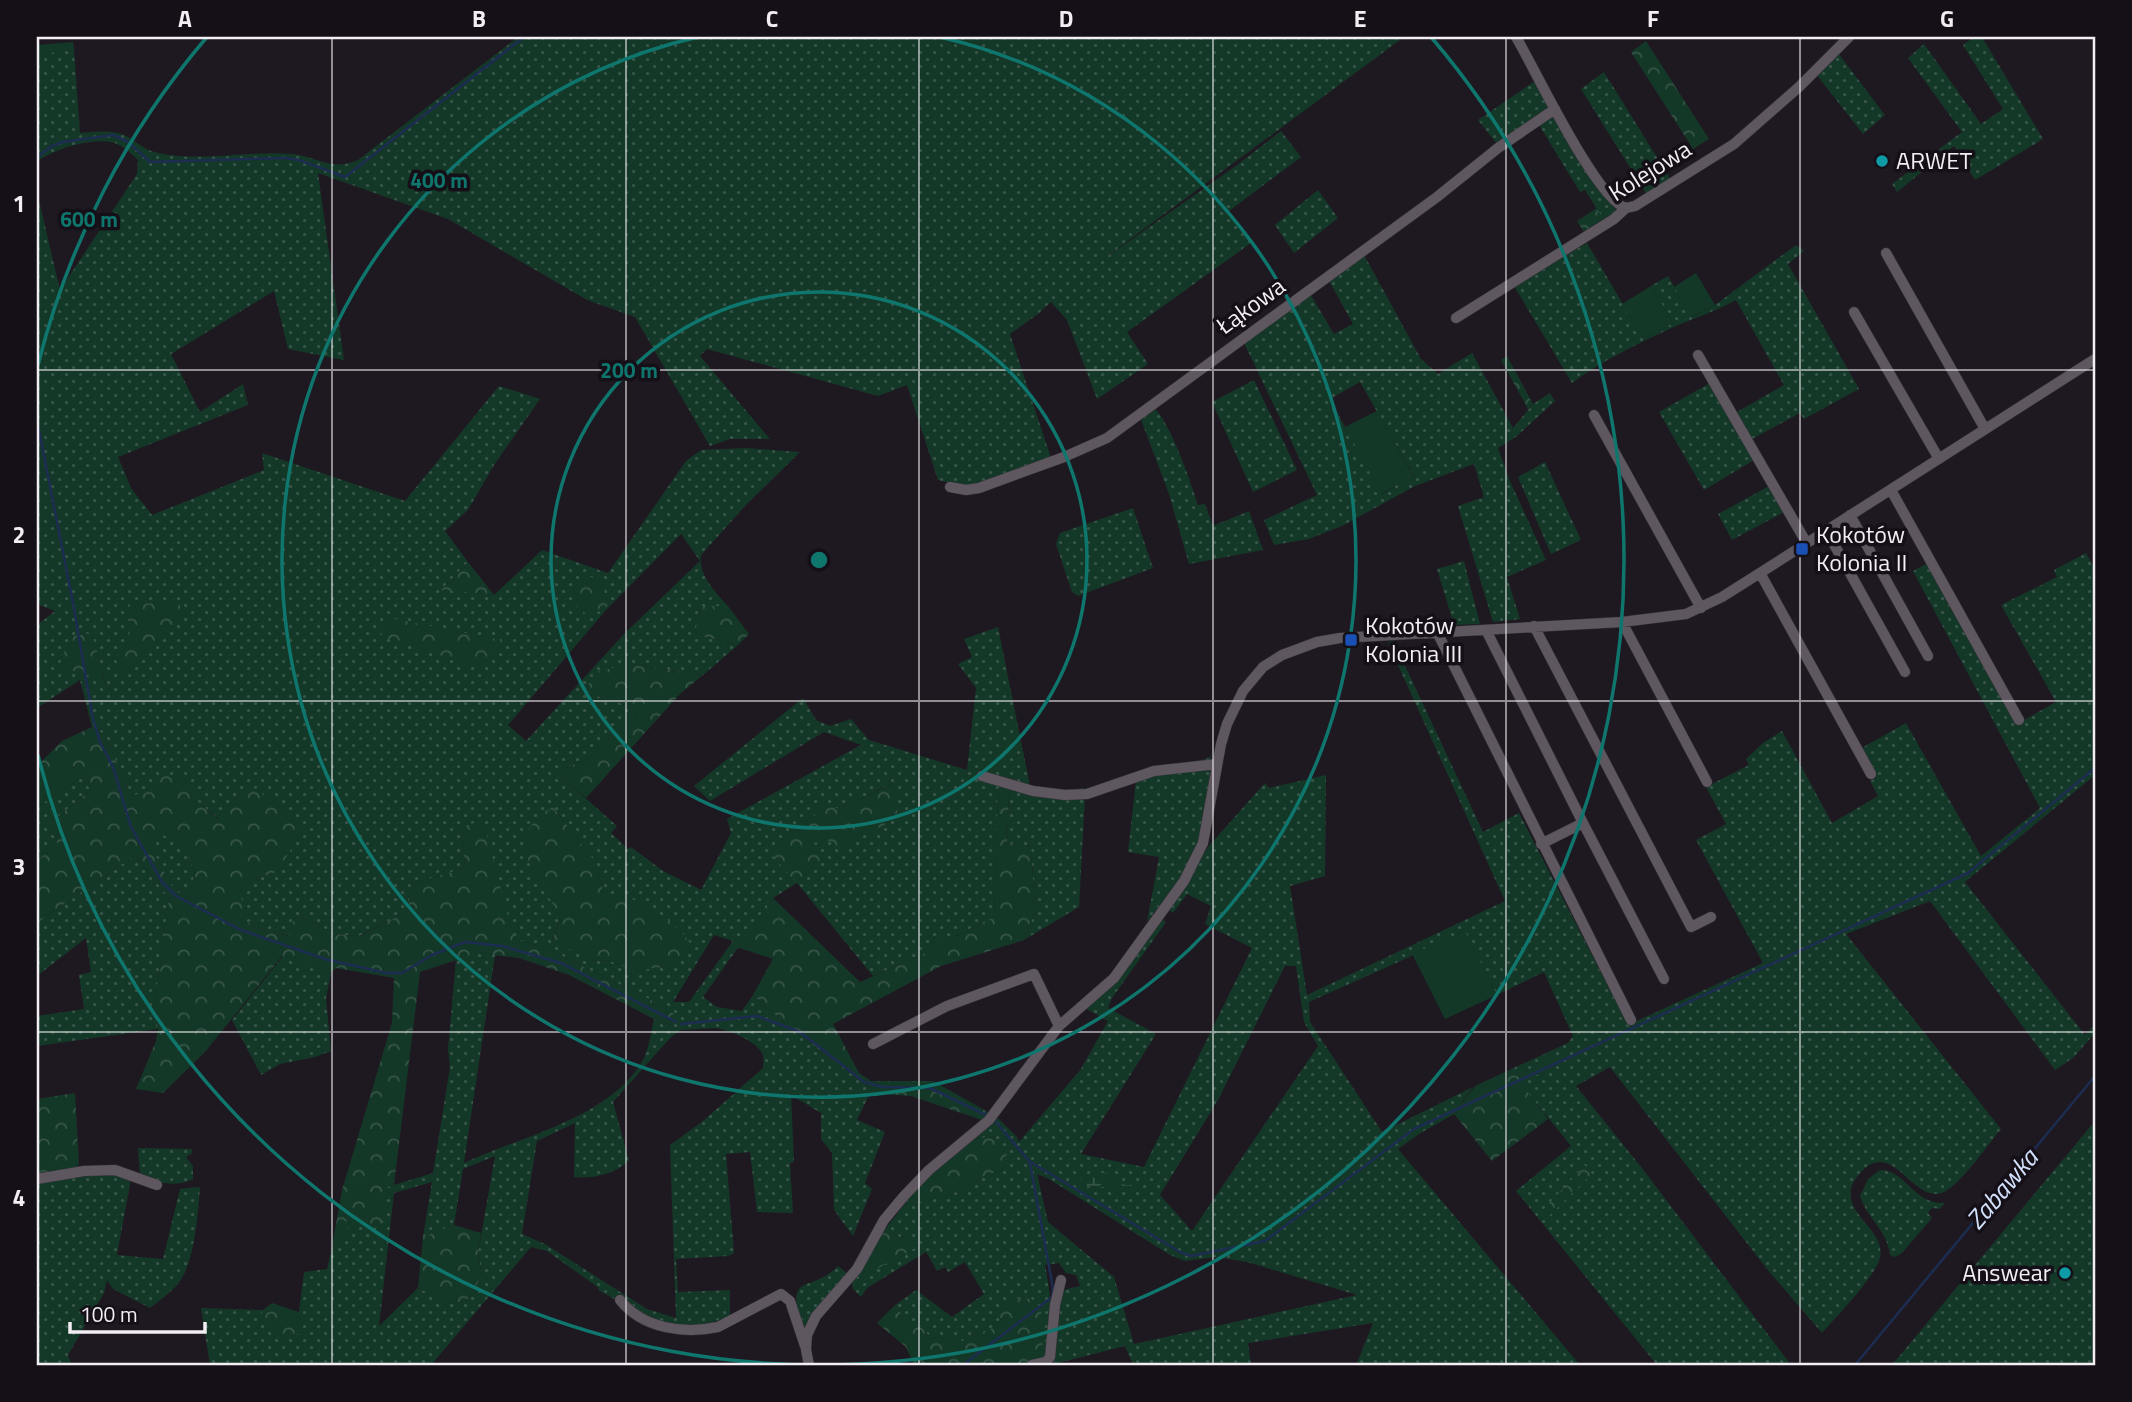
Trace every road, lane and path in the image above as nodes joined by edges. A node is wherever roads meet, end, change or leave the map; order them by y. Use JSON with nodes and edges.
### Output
{"nodes":[{"id":1,"x":1516,"y":37,"type":"edge"},
{"id":2,"x":1849,"y":37,"type":"edge"},
{"id":3,"x":1555,"y":109,"type":"junction"},
{"id":4,"x":1626,"y":208,"type":"junction"},
{"id":5,"x":1886,"y":253,"type":"dead end"},
{"id":6,"x":1854,"y":312,"type":"dead end"},
{"id":7,"x":1456,"y":318,"type":"dead end"},
{"id":8,"x":1698,"y":355,"type":"dead end"},
{"id":9,"x":2095,"y":359,"type":"edge"},
{"id":10,"x":1594,"y":415,"type":"dead end"},
{"id":11,"x":1985,"y":429,"type":"junction"},
{"id":12,"x":1939,"y":459,"type":"junction"},
{"id":13,"x":950,"y":487,"type":"dead end"},
{"id":14,"x":1891,"y":490,"type":"junction"},
{"id":15,"x":1850,"y":515,"type":"junction"},
{"id":16,"x":1826,"y":530,"type":"junction"},
{"id":17,"x":1806,"y":542,"type":"junction"},
{"id":18,"x":1760,"y":573,"type":"junction"},
{"id":19,"x":1701,"y":608,"type":"junction"},
{"id":20,"x":1622,"y":622,"type":"junction"},
{"id":21,"x":1534,"y":626,"type":"junction"},
{"id":22,"x":1486,"y":630,"type":"junction"},
{"id":23,"x":1437,"y":632,"type":"junction"},
{"id":24,"x":1928,"y":656,"type":"dead end"},
{"id":25,"x":1905,"y":672,"type":"dead end"},
{"id":26,"x":2019,"y":720,"type":"dead end"},
{"id":27,"x":1217,"y":764,"type":"junction"},
{"id":28,"x":1871,"y":774,"type":"dead end"},
{"id":29,"x":982,"y":776,"type":"dead end"},
{"id":30,"x":1707,"y":782,"type":"dead end"},
{"id":31,"x":1583,"y":823,"type":"junction"},
{"id":32,"x":1541,"y":844,"type":"junction"},
{"id":33,"x":1711,"y":917,"type":"dead end"},
{"id":34,"x":1664,"y":979,"type":"dead end"},
{"id":35,"x":1631,"y":1020,"type":"dead end"},
{"id":36,"x":1059,"y":1026,"type":"junction"},
{"id":37,"x":873,"y":1044,"type":"dead end"},
{"id":38,"x":37,"y":1179,"type":"edge"},
{"id":39,"x":157,"y":1185,"type":"dead end"},
{"id":40,"x":1061,"y":1280,"type":"dead end"},
{"id":41,"x":620,"y":1300,"type":"dead end"},
{"id":42,"x":806,"y":1350,"type":"junction"},
{"id":43,"x":809,"y":1365,"type":"edge"},
{"id":44,"x":1032,"y":1365,"type":"edge"}],
"edges":[{"from":1,"to":3,"type":"street"},
{"from":2,"to":4,"type":"street","name":"Kolejowa"},
{"from":3,"to":4,"type":"street"},
{"from":3,"to":13,"type":"street","name":"Łąkowa"},
{"from":4,"to":7,"type":"street","name":"Kolejowa"},
{"from":5,"to":11,"type":"street"},
{"from":6,"to":12,"type":"street"},
{"from":8,"to":17,"type":"street"},
{"from":9,"to":11,"type":"street"},
{"from":10,"to":19,"type":"street"},
{"from":11,"to":12,"type":"street"},
{"from":12,"to":14,"type":"street"},
{"from":14,"to":15,"type":"street"},
{"from":14,"to":26,"type":"street"},
{"from":15,"to":16,"type":"street"},
{"from":15,"to":24,"type":"street"},
{"from":16,"to":17,"type":"street"},
{"from":16,"to":25,"type":"street"},
{"from":17,"to":18,"type":"street"},
{"from":18,"to":19,"type":"street"},
{"from":18,"to":28,"type":"street"},
{"from":19,"to":20,"type":"street"},
{"from":20,"to":21,"type":"street"},
{"from":20,"to":30,"type":"street"},
{"from":21,"to":22,"type":"street"},
{"from":21,"to":33,"type":"street"},
{"from":22,"to":23,"type":"street"},
{"from":22,"to":31,"type":"street"},
{"from":23,"to":27,"type":"street"},
{"from":23,"to":32,"type":"street"},
{"from":27,"to":29,"type":"street"},
{"from":27,"to":36,"type":"street"},
{"from":31,"to":32,"type":"street"},
{"from":31,"to":34,"type":"street"},
{"from":32,"to":35,"type":"street"},
{"from":36,"to":37,"type":"street"},
{"from":36,"to":42,"type":"street"},
{"from":38,"to":39,"type":"street"},
{"from":40,"to":44,"type":"street"},
{"from":41,"to":42,"type":"street"},
{"from":42,"to":43,"type":"street"}]}
